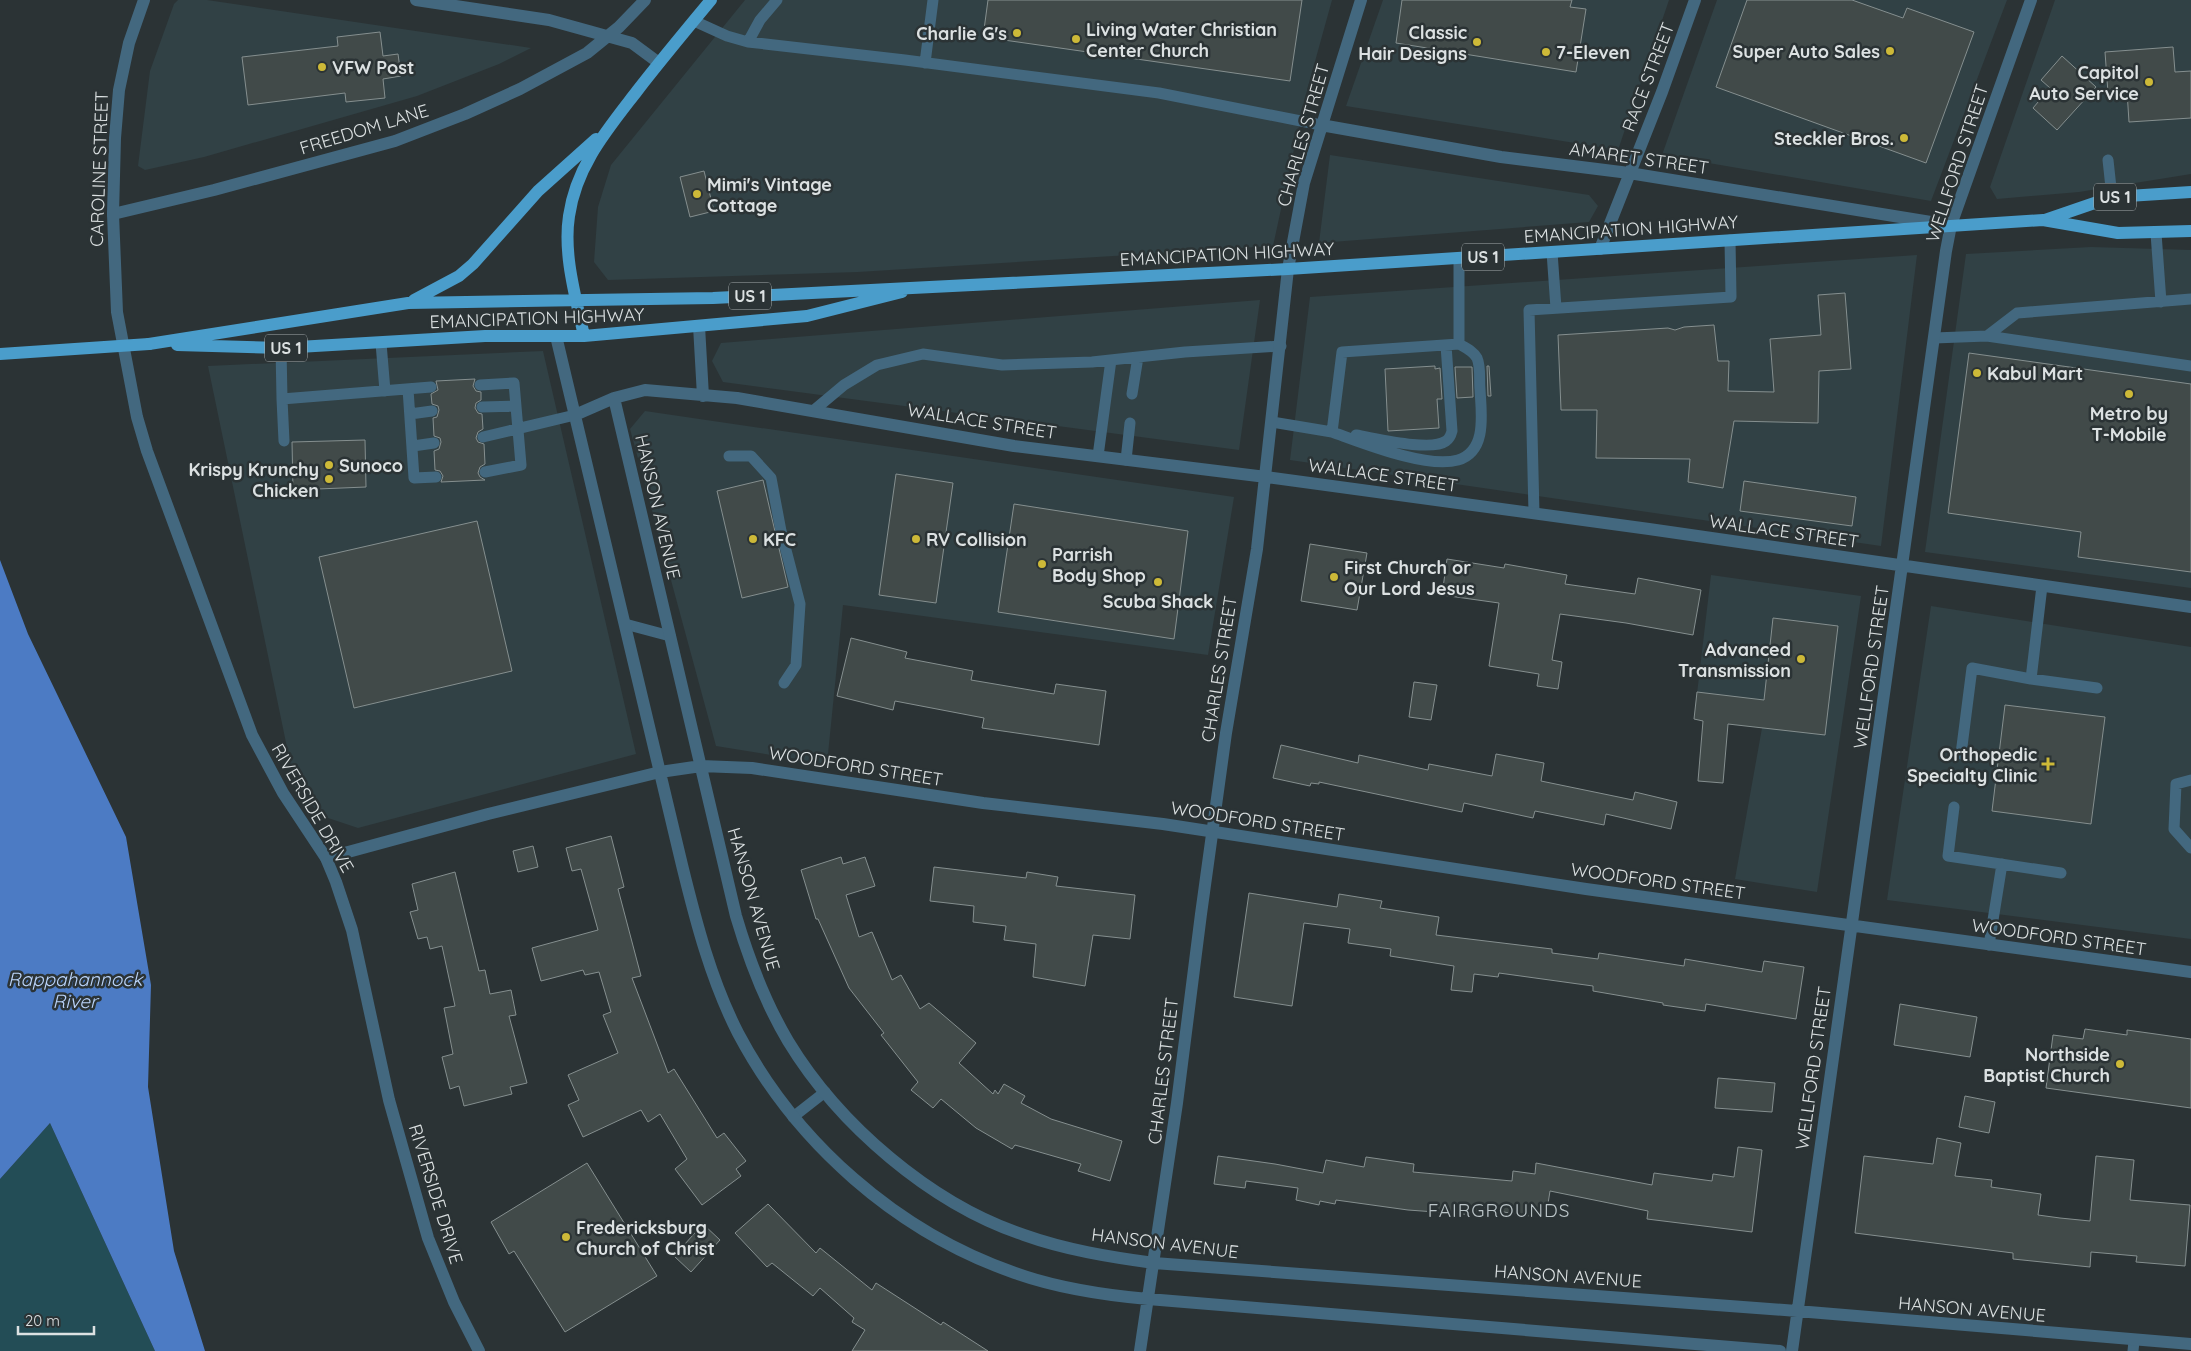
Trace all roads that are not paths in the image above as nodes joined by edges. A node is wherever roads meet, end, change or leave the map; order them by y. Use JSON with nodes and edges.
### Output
{"nodes":[{"id":1,"x":144,"y":0,"type":"edge"},
{"id":2,"x":416,"y":0,"type":"edge"},
{"id":3,"x":645,"y":0,"type":"edge"},
{"id":4,"x":711,"y":0,"type":"edge"},
{"id":5,"x":777,"y":0,"type":"edge"},
{"id":6,"x":933,"y":0,"type":"edge"},
{"id":7,"x":1361,"y":0,"type":"edge"},
{"id":8,"x":1695,"y":0,"type":"edge"},
{"id":9,"x":2031,"y":0,"type":"edge"},
{"id":10,"x":694,"y":21,"type":"junction"},
{"id":11,"x":608,"y":37,"type":"junction"},
{"id":12,"x":748,"y":42,"type":"junction"},
{"id":13,"x":660,"y":63,"type":"junction"},
{"id":14,"x":925,"y":63,"type":"junction"},
{"id":15,"x":1321,"y":125,"type":"junction"},
{"id":16,"x":607,"y":130,"type":"junction"},
{"id":17,"x":2108,"y":160,"type":"dead end"},
{"id":18,"x":1629,"y":173,"type":"junction"},
{"id":19,"x":2191,"y":192,"type":"edge"},
{"id":20,"x":2112,"y":197,"type":"junction"},
{"id":21,"x":113,"y":214,"type":"junction"},
{"id":22,"x":2043,"y":220,"type":"junction"},
{"id":23,"x":1951,"y":225,"type":"junction"},
{"id":24,"x":2191,"y":231,"type":"edge"},
{"id":25,"x":2156,"y":233,"type":"junction"},
{"id":26,"x":1730,"y":240,"type":"junction"},
{"id":27,"x":1600,"y":249,"type":"junction"},
{"id":28,"x":1552,"y":252,"type":"junction"},
{"id":29,"x":1459,"y":258,"type":"junction"},
{"id":30,"x":1288,"y":268,"type":"junction"},
{"id":31,"x":923,"y":286,"type":"junction"},
{"id":32,"x":577,"y":300,"type":"junction"},
{"id":33,"x":2191,"y":300,"type":"edge"},
{"id":34,"x":408,"y":302,"type":"junction"},
{"id":35,"x":2161,"y":302,"type":"junction"},
{"id":36,"x":1556,"y":308,"type":"junction"},
{"id":37,"x":117,"y":312,"type":"joint"},
{"id":38,"x":700,"y":326,"type":"junction"},
{"id":39,"x":556,"y":336,"type":"junction"},
{"id":40,"x":584,"y":336,"type":"junction"},
{"id":41,"x":1987,"y":336,"type":"junction"},
{"id":42,"x":1934,"y":338,"type":"junction"},
{"id":43,"x":381,"y":343,"type":"junction"},
{"id":44,"x":149,"y":344,"type":"junction"},
{"id":45,"x":1459,"y":344,"type":"junction"},
{"id":46,"x":1446,"y":345,"type":"junction"},
{"id":47,"x":1281,"y":346,"type":"junction"},
{"id":48,"x":281,"y":348,"type":"junction"},
{"id":49,"x":0,"y":354,"type":"edge"},
{"id":50,"x":1138,"y":358,"type":"junction"},
{"id":51,"x":1110,"y":360,"type":"junction"},
{"id":52,"x":2191,"y":366,"type":"edge"},
{"id":53,"x":480,"y":385,"type":"dead end"},
{"id":54,"x":431,"y":387,"type":"dead end"},
{"id":55,"x":408,"y":389,"type":"junction"},
{"id":56,"x":385,"y":391,"type":"junction"},
{"id":57,"x":1132,"y":394,"type":"dead end"},
{"id":58,"x":703,"y":396,"type":"junction"},
{"id":59,"x":614,"y":398,"type":"junction"},
{"id":60,"x":282,"y":399,"type":"junction"},
{"id":61,"x":516,"y":406,"type":"junction"},
{"id":62,"x":482,"y":407,"type":"dead end"},
{"id":63,"x":432,"y":411,"type":"dead end"},
{"id":64,"x":813,"y":411,"type":"junction"},
{"id":65,"x":410,"y":414,"type":"junction"},
{"id":66,"x":574,"y":416,"type":"junction"},
{"id":67,"x":1272,"y":422,"type":"junction"},
{"id":68,"x":1130,"y":424,"type":"dead end"},
{"id":69,"x":519,"y":428,"type":"junction"},
{"id":70,"x":1332,"y":432,"type":"junction"},
{"id":71,"x":483,"y":437,"type":"dead end"},
{"id":72,"x":284,"y":441,"type":"dead end"},
{"id":73,"x":434,"y":443,"type":"dead end"},
{"id":74,"x":413,"y":446,"type":"junction"},
{"id":75,"x":728,"y":456,"type":"dead end"},
{"id":76,"x":1098,"y":456,"type":"junction"},
{"id":77,"x":1126,"y":460,"type":"junction"},
{"id":78,"x":485,"y":472,"type":"dead end"},
{"id":79,"x":436,"y":476,"type":"dead end"},
{"id":80,"x":1266,"y":477,"type":"junction"},
{"id":81,"x":1534,"y":513,"type":"junction"},
{"id":82,"x":1903,"y":566,"type":"junction"},
{"id":83,"x":2042,"y":586,"type":"junction"},
{"id":84,"x":2191,"y":607,"type":"edge"},
{"id":85,"x":624,"y":624,"type":"junction"},
{"id":86,"x":670,"y":636,"type":"junction"},
{"id":87,"x":2031,"y":680,"type":"junction"},
{"id":88,"x":784,"y":683,"type":"dead end"},
{"id":89,"x":2097,"y":688,"type":"dead end"},
{"id":90,"x":1961,"y":754,"type":"dead end"},
{"id":91,"x":701,"y":766,"type":"junction"},
{"id":92,"x":660,"y":772,"type":"junction"},
{"id":93,"x":2191,"y":780,"type":"edge"},
{"id":94,"x":1954,"y":808,"type":"dead end"},
{"id":95,"x":1212,"y":832,"type":"junction"},
{"id":96,"x":2191,"y":848,"type":"edge"},
{"id":97,"x":326,"y":858,"type":"junction"},
{"id":98,"x":2002,"y":864,"type":"junction"},
{"id":99,"x":2061,"y":873,"type":"dead end"},
{"id":100,"x":1851,"y":926,"type":"junction"},
{"id":101,"x":1988,"y":945,"type":"junction"},
{"id":102,"x":2191,"y":969,"type":"edge"},
{"id":103,"x":826,"y":1092,"type":"junction"},
{"id":104,"x":793,"y":1117,"type":"junction"},
{"id":105,"x":1154,"y":1262,"type":"junction"},
{"id":106,"x":1148,"y":1299,"type":"junction"},
{"id":107,"x":1797,"y":1311,"type":"junction"},
{"id":108,"x":2191,"y":1344,"type":"edge"},
{"id":109,"x":2134,"y":1346,"type":"edge"},
{"id":110,"x":479,"y":1351,"type":"edge"},
{"id":111,"x":1140,"y":1351,"type":"edge"},
{"id":112,"x":1780,"y":1351,"type":"edge"},
{"id":113,"x":1792,"y":1351,"type":"edge"}],
"edges":[{"from":1,"to":21,"type":"street","name":"CAROLINE STREET"},
{"from":2,"to":11,"type":"street"},
{"from":3,"to":11,"type":"street","name":"FREEDOM LANE"},
{"from":4,"to":10,"type":"main road"},
{"from":5,"to":12,"type":"lane"},
{"from":6,"to":14,"type":"lane"},
{"from":7,"to":15,"type":"street","name":"CHARLES STREET"},
{"from":8,"to":18,"type":"street","name":"RACE STREET"},
{"from":9,"to":23,"type":"street","name":"WELLFORD STREET"},
{"from":10,"to":12,"type":"lane"},
{"from":10,"to":13,"type":"main road"},
{"from":11,"to":13,"type":"street"},
{"from":11,"to":21,"type":"street","name":"FREEDOM LANE"},
{"from":12,"to":14,"type":"lane"},
{"from":13,"to":16,"type":"main road"},
{"from":14,"to":15,"type":"lane"},
{"from":15,"to":18,"type":"street","name":"AMARET STREET"},
{"from":15,"to":30,"type":"street","name":"CHARLES STREET"},
{"from":16,"to":32,"type":"main road"},
{"from":16,"to":34,"type":"main road"},
{"from":17,"to":20,"type":"lane"},
{"from":18,"to":23,"type":"street","name":"AMARET STREET"},
{"from":18,"to":27,"type":"street","name":"RACE STREET"},
{"from":19,"to":20,"type":"main road","name":"EMANCIPATION HIGHWAY","number":"US 1"},
{"from":20,"to":22,"type":"main road","name":"EMANCIPATION HIGHWAY","number":"US 1"},
{"from":21,"to":37,"type":"street","name":"CAROLINE STREET"},
{"from":22,"to":23,"type":"main road","name":"EMANCIPATION HIGHWAY","number":"US 1"},
{"from":22,"to":25,"type":"main road","name":"EMANCIPATION HIGHWAY","number":"US 1"},
{"from":23,"to":26,"type":"main road","name":"EMANCIPATION HIGHWAY","number":"US 1"},
{"from":23,"to":42,"type":"street","name":"WELLFORD STREET"},
{"from":24,"to":25,"type":"main road","name":"EMANCIPATION HIGHWAY","number":"US 1"},
{"from":25,"to":35,"type":"lane"},
{"from":26,"to":27,"type":"main road","name":"EMANCIPATION HIGHWAY","number":"US 1"},
{"from":26,"to":36,"type":"lane"},
{"from":27,"to":28,"type":"main road","name":"EMANCIPATION HIGHWAY","number":"US 1"},
{"from":28,"to":29,"type":"main road","name":"EMANCIPATION HIGHWAY","number":"US 1"},
{"from":28,"to":36,"type":"lane"},
{"from":29,"to":30,"type":"main road","name":"EMANCIPATION HIGHWAY","number":"US 1"},
{"from":29,"to":45,"type":"lane"},
{"from":30,"to":31,"type":"main road","name":"EMANCIPATION HIGHWAY","number":"US 1"},
{"from":30,"to":47,"type":"street","name":"CHARLES STREET"},
{"from":31,"to":32,"type":"main road","name":"EMANCIPATION HIGHWAY","number":"US 1"},
{"from":31,"to":38,"type":"main road","name":"EMANCIPATION HIGHWAY","number":"US 1"},
{"from":32,"to":34,"type":"main road","name":"EMANCIPATION HIGHWAY","number":"US 1"},
{"from":32,"to":40,"type":"main road"},
{"from":33,"to":35,"type":"lane"},
{"from":34,"to":44,"type":"main road","name":"EMANCIPATION HIGHWAY","number":"US 1"},
{"from":35,"to":41,"type":"lane"},
{"from":36,"to":81,"type":"lane"},
{"from":37,"to":97,"type":"street","name":"RIVERSIDE DRIVE"},
{"from":38,"to":40,"type":"main road","name":"EMANCIPATION HIGHWAY","number":"US 1"},
{"from":38,"to":58,"type":"street"},
{"from":39,"to":40,"type":"main road","name":"EMANCIPATION HIGHWAY","number":"US 1"},
{"from":39,"to":43,"type":"main road","name":"EMANCIPATION HIGHWAY","number":"US 1"},
{"from":39,"to":66,"type":"street"},
{"from":41,"to":42,"type":"lane"},
{"from":41,"to":52,"type":"lane"},
{"from":42,"to":82,"type":"street","name":"WELLFORD STREET"},
{"from":43,"to":48,"type":"main road","name":"EMANCIPATION HIGHWAY","number":"US 1"},
{"from":43,"to":56,"type":"lane"},
{"from":44,"to":48,"type":"main road","name":"EMANCIPATION HIGHWAY","number":"US 1"},
{"from":44,"to":49,"type":"main road","name":"EMANCIPATION HIGHWAY","number":"US 1","bridge":true},
{"from":45,"to":46,"type":"lane"},
{"from":45,"to":70,"type":"lane"},
{"from":46,"to":70,"type":"lane"},
{"from":46,"to":70,"type":"lane"},
{"from":47,"to":50,"type":"lane"},
{"from":47,"to":67,"type":"street","name":"CHARLES STREET"},
{"from":48,"to":60,"type":"lane"},
{"from":50,"to":51,"type":"lane"},
{"from":50,"to":57,"type":"lane"},
{"from":51,"to":64,"type":"lane"},
{"from":51,"to":76,"type":"lane"},
{"from":53,"to":61,"type":"lane"},
{"from":54,"to":55,"type":"lane"},
{"from":55,"to":56,"type":"lane"},
{"from":55,"to":65,"type":"lane"},
{"from":56,"to":60,"type":"lane"},
{"from":58,"to":59,"type":"street","name":"WALLACE STREET"},
{"from":58,"to":64,"type":"street","name":"WALLACE STREET"},
{"from":59,"to":66,"type":"street","name":"WALLACE STREET"},
{"from":59,"to":86,"type":"street","name":"HANSON AVENUE"},
{"from":60,"to":72,"type":"lane"},
{"from":61,"to":62,"type":"lane"},
{"from":61,"to":69,"type":"lane"},
{"from":63,"to":65,"type":"lane"},
{"from":64,"to":76,"type":"street","name":"WALLACE STREET"},
{"from":65,"to":74,"type":"lane"},
{"from":66,"to":69,"type":"lane"},
{"from":66,"to":85,"type":"street"},
{"from":67,"to":70,"type":"lane"},
{"from":67,"to":80,"type":"street","name":"CHARLES STREET"},
{"from":68,"to":77,"type":"lane"},
{"from":69,"to":71,"type":"lane"},
{"from":69,"to":78,"type":"lane"},
{"from":73,"to":74,"type":"lane"},
{"from":74,"to":79,"type":"lane"},
{"from":75,"to":88,"type":"lane"},
{"from":76,"to":77,"type":"street","name":"WALLACE STREET"},
{"from":77,"to":80,"type":"street","name":"WALLACE STREET"},
{"from":80,"to":81,"type":"street","name":"WALLACE STREET"},
{"from":80,"to":95,"type":"street","name":"CHARLES STREET"},
{"from":81,"to":82,"type":"street","name":"WALLACE STREET"},
{"from":82,"to":83,"type":"street","name":"WALLACE STREET"},
{"from":82,"to":100,"type":"street","name":"WELLFORD STREET"},
{"from":83,"to":84,"type":"street","name":"WALLACE STREET"},
{"from":83,"to":87,"type":"lane"},
{"from":85,"to":86,"type":"lane"},
{"from":85,"to":92,"type":"street"},
{"from":86,"to":91,"type":"street","name":"HANSON AVENUE"},
{"from":87,"to":89,"type":"lane"},
{"from":87,"to":90,"type":"lane"},
{"from":91,"to":92,"type":"street","name":"WOODFORD STREET"},
{"from":91,"to":95,"type":"street","name":"WOODFORD STREET"},
{"from":91,"to":103,"type":"street","name":"HANSON AVENUE"},
{"from":92,"to":97,"type":"street","name":"WOODFORD STREET"},
{"from":92,"to":104,"type":"street"},
{"from":93,"to":96,"type":"lane"},
{"from":94,"to":98,"type":"lane"},
{"from":95,"to":100,"type":"street","name":"WOODFORD STREET"},
{"from":95,"to":105,"type":"street","name":"CHARLES STREET"},
{"from":97,"to":110,"type":"street","name":"RIVERSIDE DRIVE"},
{"from":98,"to":99,"type":"lane"},
{"from":98,"to":101,"type":"lane"},
{"from":100,"to":101,"type":"street","name":"WOODFORD STREET"},
{"from":100,"to":107,"type":"street","name":"WELLFORD STREET"},
{"from":101,"to":102,"type":"street","name":"WOODFORD STREET"},
{"from":103,"to":104,"type":"lane"},
{"from":103,"to":105,"type":"street","name":"HANSON AVENUE"},
{"from":104,"to":106,"type":"street"},
{"from":105,"to":106,"type":"street","name":"CHARLES STREET"},
{"from":105,"to":107,"type":"street","name":"HANSON AVENUE"},
{"from":106,"to":111,"type":"street","name":"CHARLES STREET"},
{"from":106,"to":112,"type":"street"},
{"from":107,"to":109,"type":"street","name":"HANSON AVENUE"},
{"from":107,"to":113,"type":"street","name":"WELLFORD STREET"},
{"from":108,"to":109,"type":"street","name":"HANSON AVENUE"}]}
